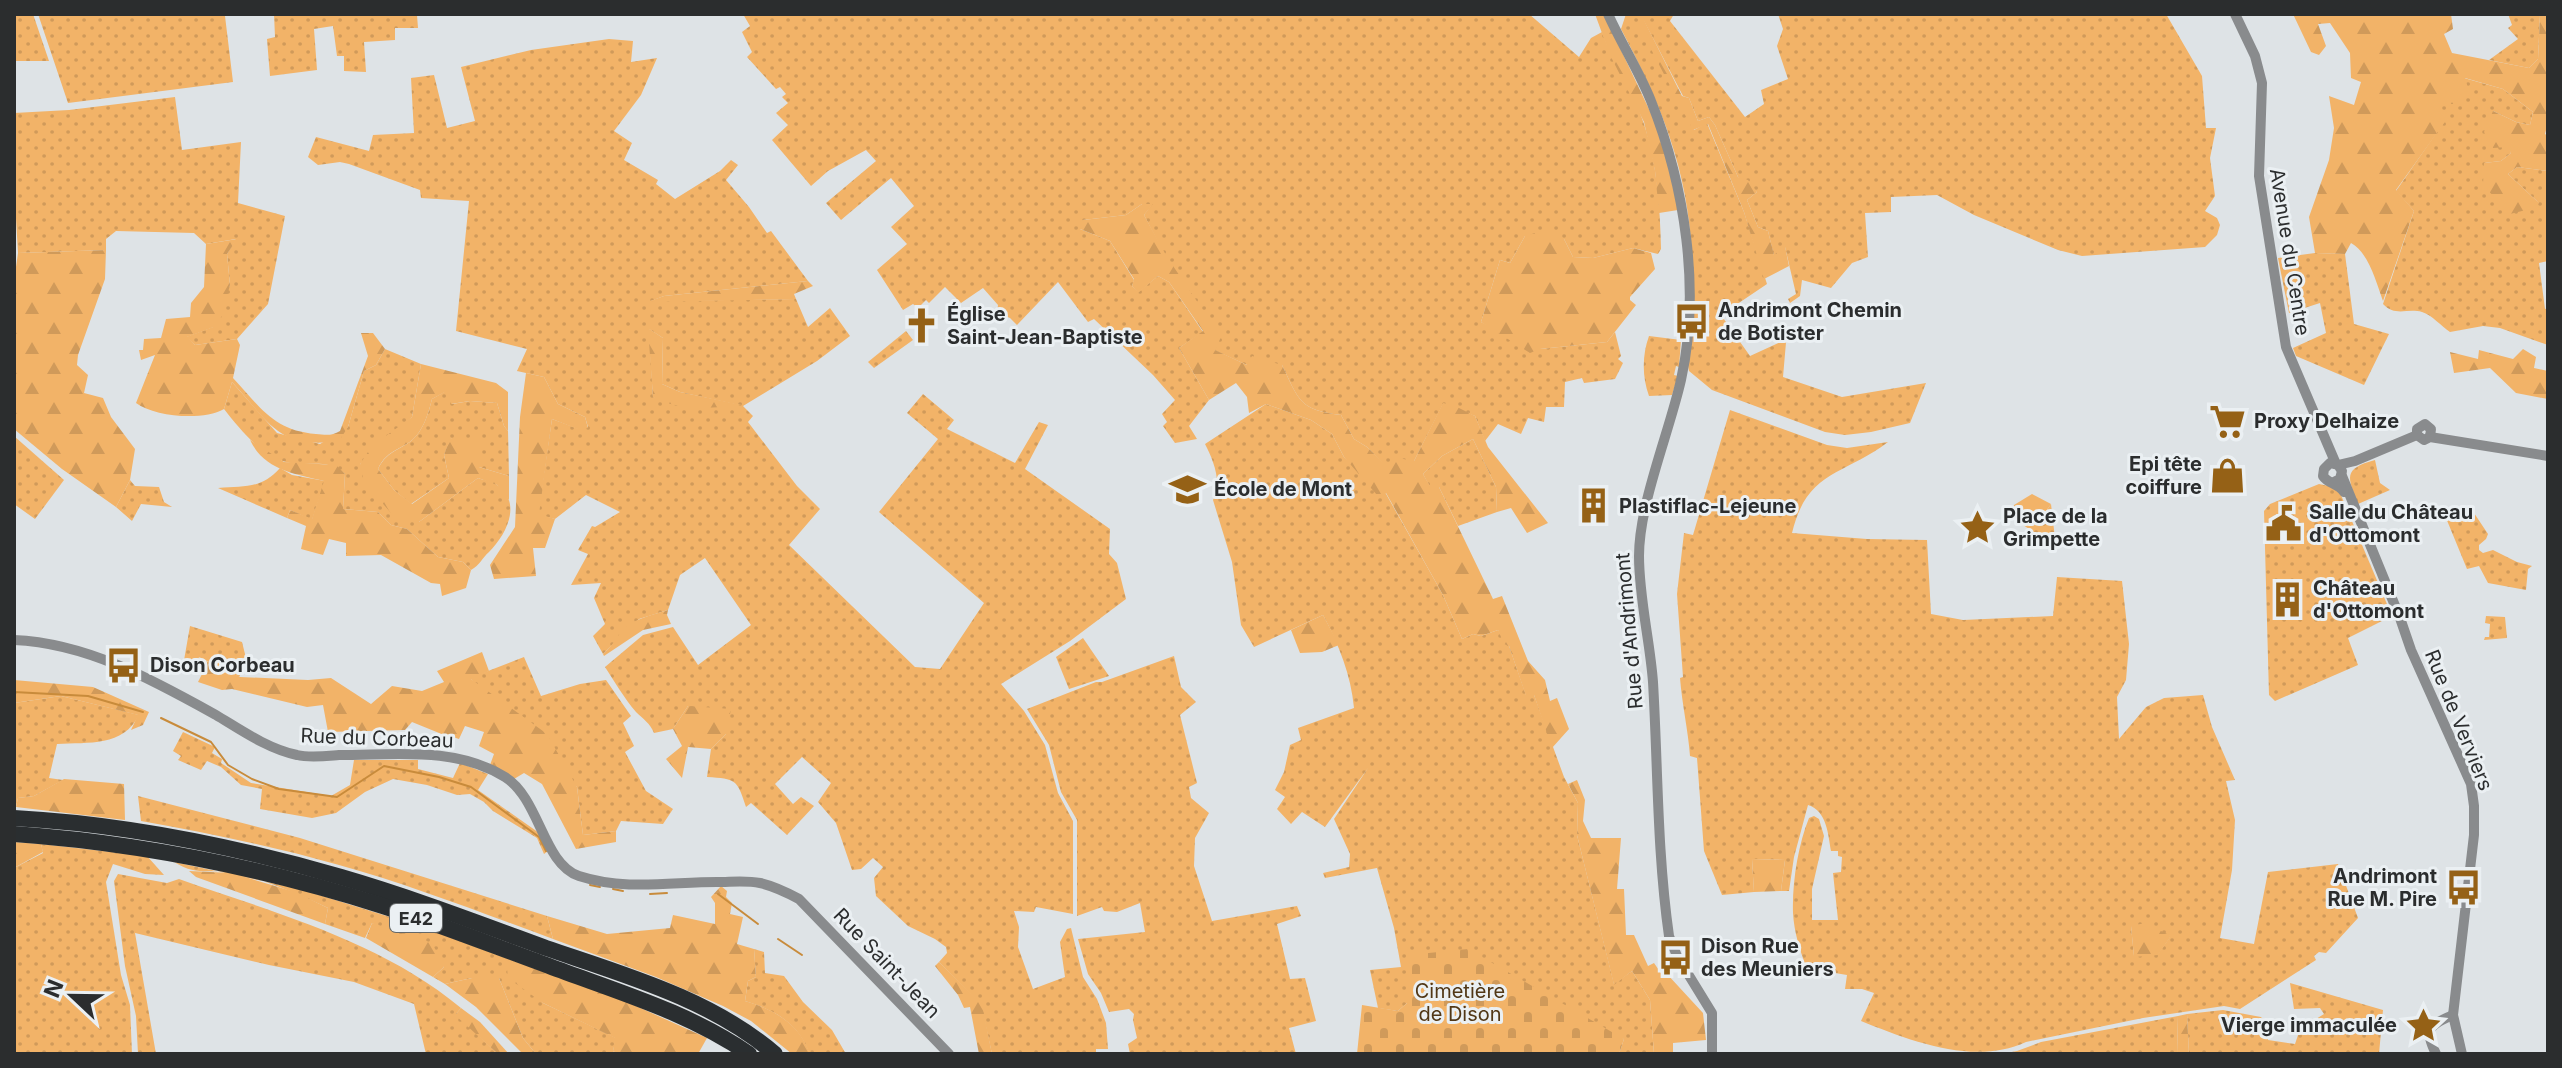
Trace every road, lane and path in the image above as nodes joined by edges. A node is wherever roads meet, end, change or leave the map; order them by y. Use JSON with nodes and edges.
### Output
{"nodes":[{"id":1,"x":1608,"y":14,"type":"edge"},
{"id":2,"x":2235,"y":14,"type":"edge"},
{"id":3,"x":2289,"y":356,"type":"joint"},
{"id":4,"x":2548,"y":456,"type":"edge"},
{"id":5,"x":2336,"y":471,"type":"junction"},
{"id":6,"x":14,"y":640,"type":"edge"},
{"id":7,"x":14,"y":818,"type":"edge"},
{"id":8,"x":14,"y":834,"type":"edge"},
{"id":9,"x":799,"y":899,"type":"joint"},
{"id":10,"x":2453,"y":1015,"type":"junction"},
{"id":11,"x":749,"y":1054,"type":"edge"},
{"id":12,"x":775,"y":1054,"type":"edge"},
{"id":13,"x":949,"y":1054,"type":"edge"},
{"id":14,"x":1712,"y":1054,"type":"edge"},
{"id":15,"x":2436,"y":1054,"type":"edge"},
{"id":16,"x":2462,"y":1054,"type":"edge"}],
"edges":[{"from":1,"to":14,"type":"street","name":"Rue d'Andrimont"},
{"from":2,"to":3,"type":"street","name":"Avenue du Centre"},
{"from":3,"to":5,"type":"street","name":"Rue de Verviers"},
{"from":4,"to":5,"type":"street"},
{"from":5,"to":10,"type":"street","name":"Rue de Verviers"},
{"from":6,"to":9,"type":"street","name":"Rue du Corbeau"},
{"from":7,"to":12,"type":"highway","number":"E42"},
{"from":8,"to":11,"type":"highway","number":"E42"},
{"from":9,"to":13,"type":"street","name":"Rue Saint-Jean"},
{"from":10,"to":15,"type":"street"},
{"from":10,"to":16,"type":"street","name":"Rue de Verviers"}]}
